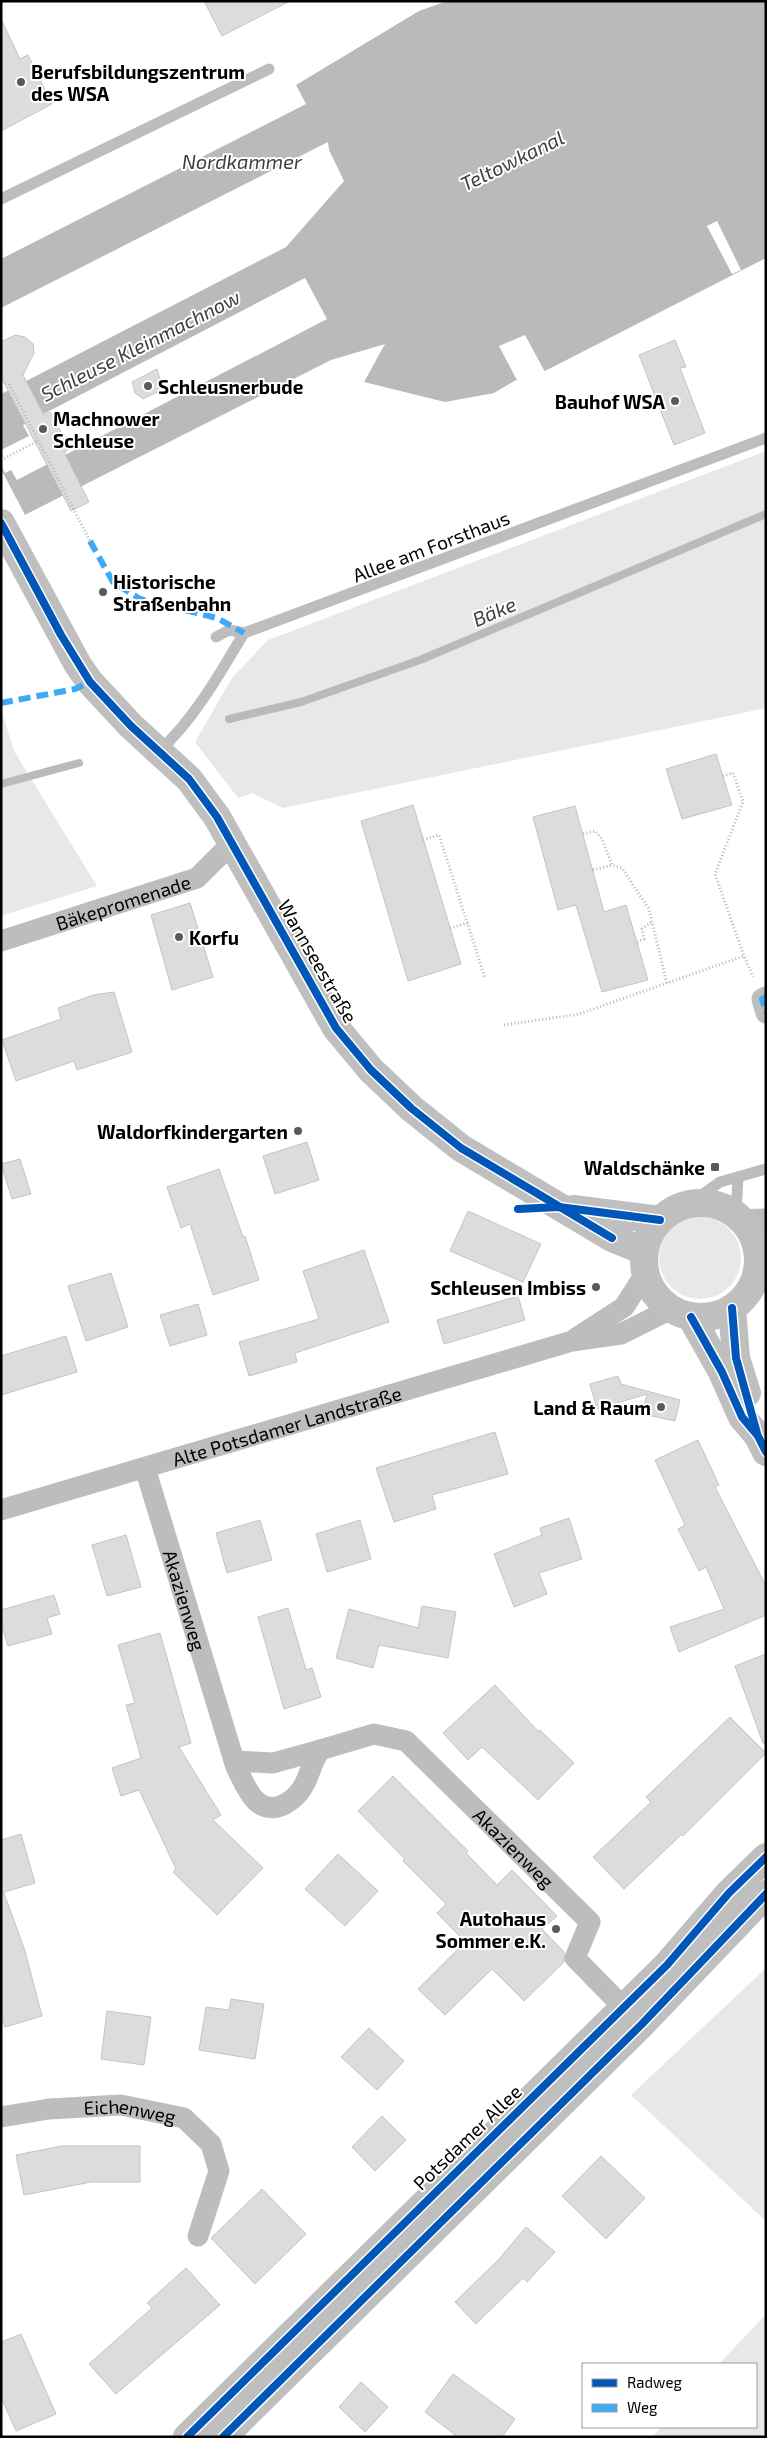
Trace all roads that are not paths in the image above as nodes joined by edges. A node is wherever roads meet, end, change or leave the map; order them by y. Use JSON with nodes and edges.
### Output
{"nodes":[{"id":1,"x":269,"y":69,"type":"dead end"},
{"id":2,"x":1,"y":199,"type":"edge"},
{"id":3,"x":766,"y":438,"type":"edge"},
{"id":4,"x":1,"y":523,"type":"edge"},
{"id":5,"x":244,"y":633,"type":"junction"},
{"id":6,"x":216,"y":637,"type":"dead end"},
{"id":7,"x":159,"y":751,"type":"junction"},
{"id":8,"x":234,"y":847,"type":"junction"},
{"id":9,"x":1,"y":941,"type":"edge"},
{"id":10,"x":766,"y":1169,"type":"edge"},
{"id":11,"x":738,"y":1177,"type":"junction"},
{"id":12,"x":689,"y":1204,"type":"junction"},
{"id":13,"x":559,"y":1206,"type":"junction"},
{"id":14,"x":766,"y":1214,"type":"edge"},
{"id":15,"x":736,"y":1215,"type":"junction"},
{"id":16,"x":660,"y":1220,"type":"junction"},
{"id":17,"x":762,"y":1235,"type":"edge"},
{"id":18,"x":645,"y":1262,"type":"junction"},
{"id":19,"x":760,"y":1278,"type":"edge"},
{"id":20,"x":732,"y":1308,"type":"junction"},
{"id":21,"x":681,"y":1313,"type":"junction"},
{"id":22,"x":572,"y":1341,"type":"junction"},
{"id":23,"x":762,"y":1444,"type":"edge"},
{"id":24,"x":144,"y":1468,"type":"junction"},
{"id":25,"x":1,"y":1510,"type":"edge"},
{"id":26,"x":320,"y":1750,"type":"junction"},
{"id":27,"x":234,"y":1761,"type":"junction"},
{"id":28,"x":766,"y":1857,"type":"edge"},
{"id":29,"x":766,"y":1894,"type":"edge"},
{"id":30,"x":633,"y":2017,"type":"junction"},
{"id":31,"x":1,"y":2117,"type":"edge"},
{"id":32,"x":198,"y":2236,"type":"dead end"},
{"id":33,"x":187,"y":2437,"type":"edge"},
{"id":34,"x":223,"y":2437,"type":"edge"}],
"edges":[{"from":1,"to":2,"type":"lane"},
{"from":3,"to":5,"type":"lane","name":"Allee am Forsthaus"},
{"from":4,"to":7,"type":"street","name":"Wannseestraße"},
{"from":5,"to":6,"type":"lane","name":"Allee am Forsthaus"},
{"from":5,"to":7,"type":"lane"},
{"from":7,"to":8,"type":"street","name":"Wannseestraße"},
{"from":8,"to":9,"type":"street","name":"Bäkepromenade"},
{"from":8,"to":13,"type":"street","name":"Wannseestraße"},
{"from":10,"to":11,"type":"lane"},
{"from":11,"to":12,"type":"lane"},
{"from":11,"to":15,"type":"lane"},
{"from":12,"to":15,"type":"street"},
{"from":12,"to":16,"type":"street"},
{"from":13,"to":16,"type":"street","name":"Wannseestraße"},
{"from":13,"to":18,"type":"street","name":"Wannseestraße"},
{"from":14,"to":15,"type":"lane"},
{"from":15,"to":17,"type":"street"},
{"from":16,"to":18,"type":"street"},
{"from":17,"to":19,"type":"street"},
{"from":18,"to":21,"type":"street"},
{"from":18,"to":22,"type":"street","name":"Alte Potsdamer Landstraße"},
{"from":19,"to":20,"type":"street"},
{"from":20,"to":21,"type":"street"},
{"from":20,"to":23,"type":"street"},
{"from":21,"to":22,"type":"street","name":"Alte Potsdamer Landstraße"},
{"from":21,"to":23,"type":"street"},
{"from":22,"to":24,"type":"street","name":"Alte Potsdamer Landstraße"},
{"from":24,"to":25,"type":"street","name":"Alte Potsdamer Landstraße"},
{"from":24,"to":27,"type":"street","name":"Akazienweg"},
{"from":26,"to":27,"type":"street","name":"Akazienweg"},
{"from":26,"to":27,"type":"street","name":"Akazienweg"},
{"from":26,"to":30,"type":"street","name":"Akazienweg"},
{"from":28,"to":30,"type":"street","name":"Potsdamer Allee"},
{"from":29,"to":30,"type":"street","name":"Potsdamer Allee"},
{"from":30,"to":33,"type":"street","name":"Potsdamer Allee"},
{"from":30,"to":34,"type":"street","name":"Potsdamer Allee"},
{"from":31,"to":32,"type":"street","name":"Eichenweg"}]}
